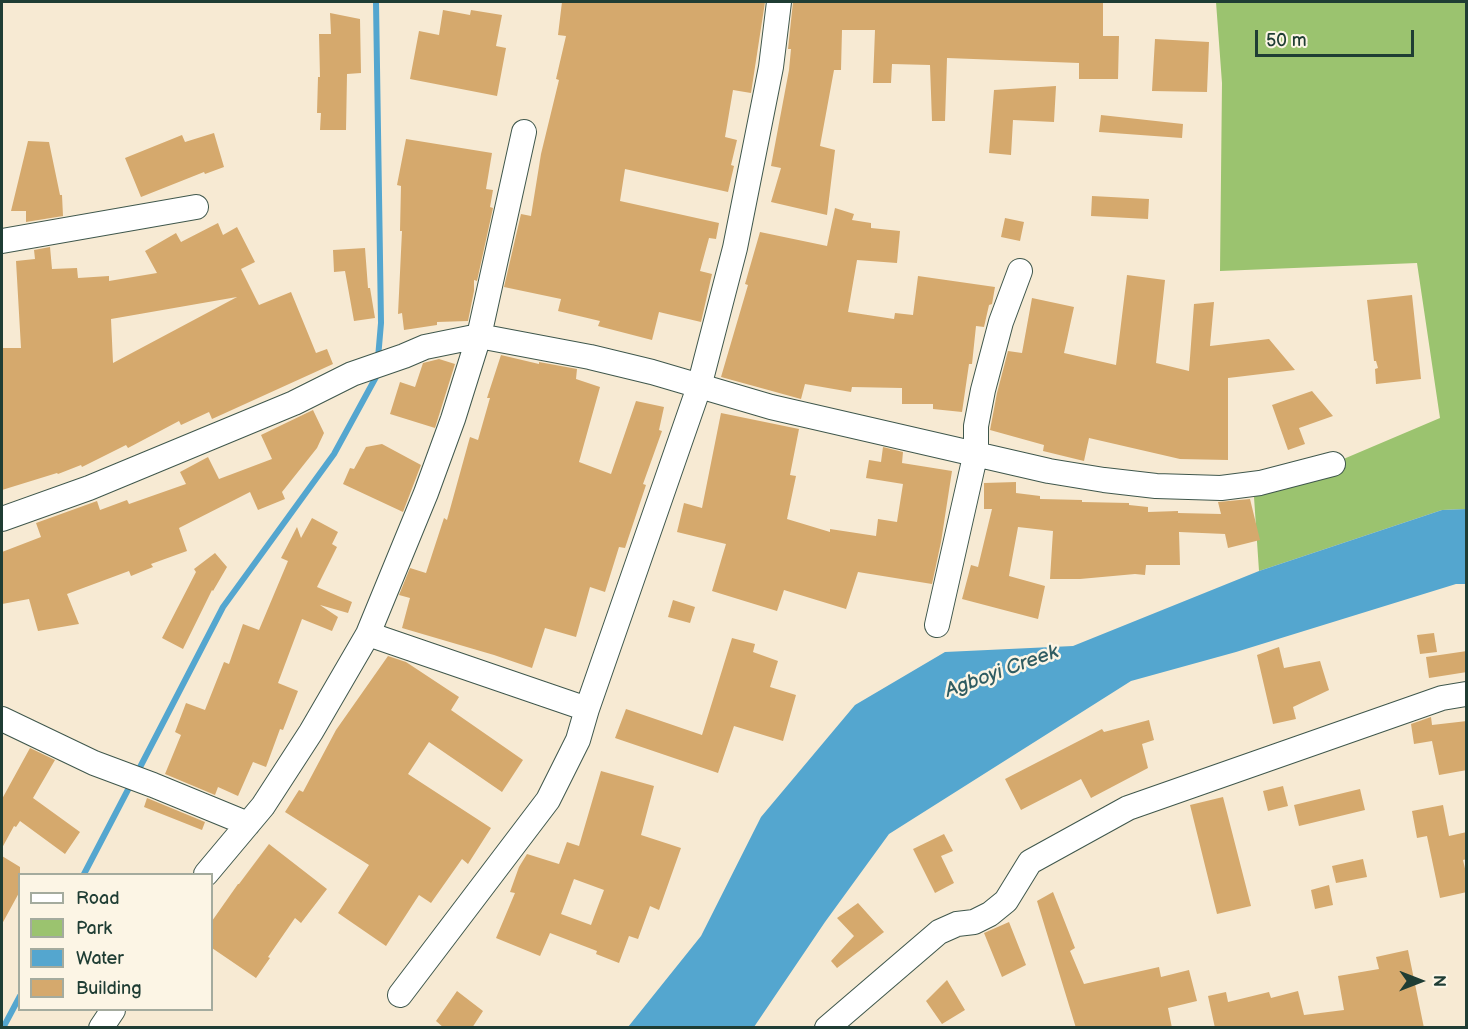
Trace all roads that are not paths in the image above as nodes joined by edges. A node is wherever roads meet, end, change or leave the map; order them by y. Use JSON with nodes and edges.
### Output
{"nodes":[{"id":1,"x":779,"y":2,"type":"edge"},
{"id":2,"x":524,"y":132,"type":"dead end"},
{"id":3,"x":196,"y":207,"type":"dead end"},
{"id":4,"x":2,"y":240,"type":"edge"},
{"id":5,"x":1020,"y":271,"type":"dead end"},
{"id":6,"x":479,"y":336,"type":"junction"},
{"id":7,"x":699,"y":387,"type":"junction"},
{"id":8,"x":976,"y":452,"type":"junction"},
{"id":9,"x":1333,"y":464,"type":"dead end"},
{"id":10,"x":2,"y":519,"type":"edge"},
{"id":11,"x":937,"y":625,"type":"dead end"},
{"id":12,"x":368,"y":634,"type":"junction"},
{"id":13,"x":1467,"y":694,"type":"edge"},
{"id":14,"x":587,"y":709,"type":"junction"},
{"id":15,"x":2,"y":719,"type":"edge"},
{"id":16,"x":248,"y":824,"type":"junction"},
{"id":17,"x":207,"y":873,"type":"edge"},
{"id":18,"x":400,"y":995,"type":"dead end"},
{"id":19,"x":112,"y":1011,"type":"edge"},
{"id":20,"x":101,"y":1028,"type":"edge"},
{"id":21,"x":827,"y":1028,"type":"edge"}],
"edges":[{"from":1,"to":7,"type":"street"},
{"from":2,"to":6,"type":"street"},
{"from":3,"to":4,"type":"street"},
{"from":5,"to":8,"type":"street"},
{"from":6,"to":7,"type":"street"},
{"from":6,"to":10,"type":"street"},
{"from":6,"to":12,"type":"street"},
{"from":7,"to":8,"type":"street"},
{"from":7,"to":14,"type":"street"},
{"from":8,"to":9,"type":"street"},
{"from":8,"to":11,"type":"street"},
{"from":12,"to":14,"type":"street"},
{"from":12,"to":16,"type":"street"},
{"from":13,"to":21,"type":"street"},
{"from":14,"to":18,"type":"street"},
{"from":15,"to":16,"type":"street"},
{"from":16,"to":17,"type":"street"},
{"from":19,"to":20,"type":"street"}]}
